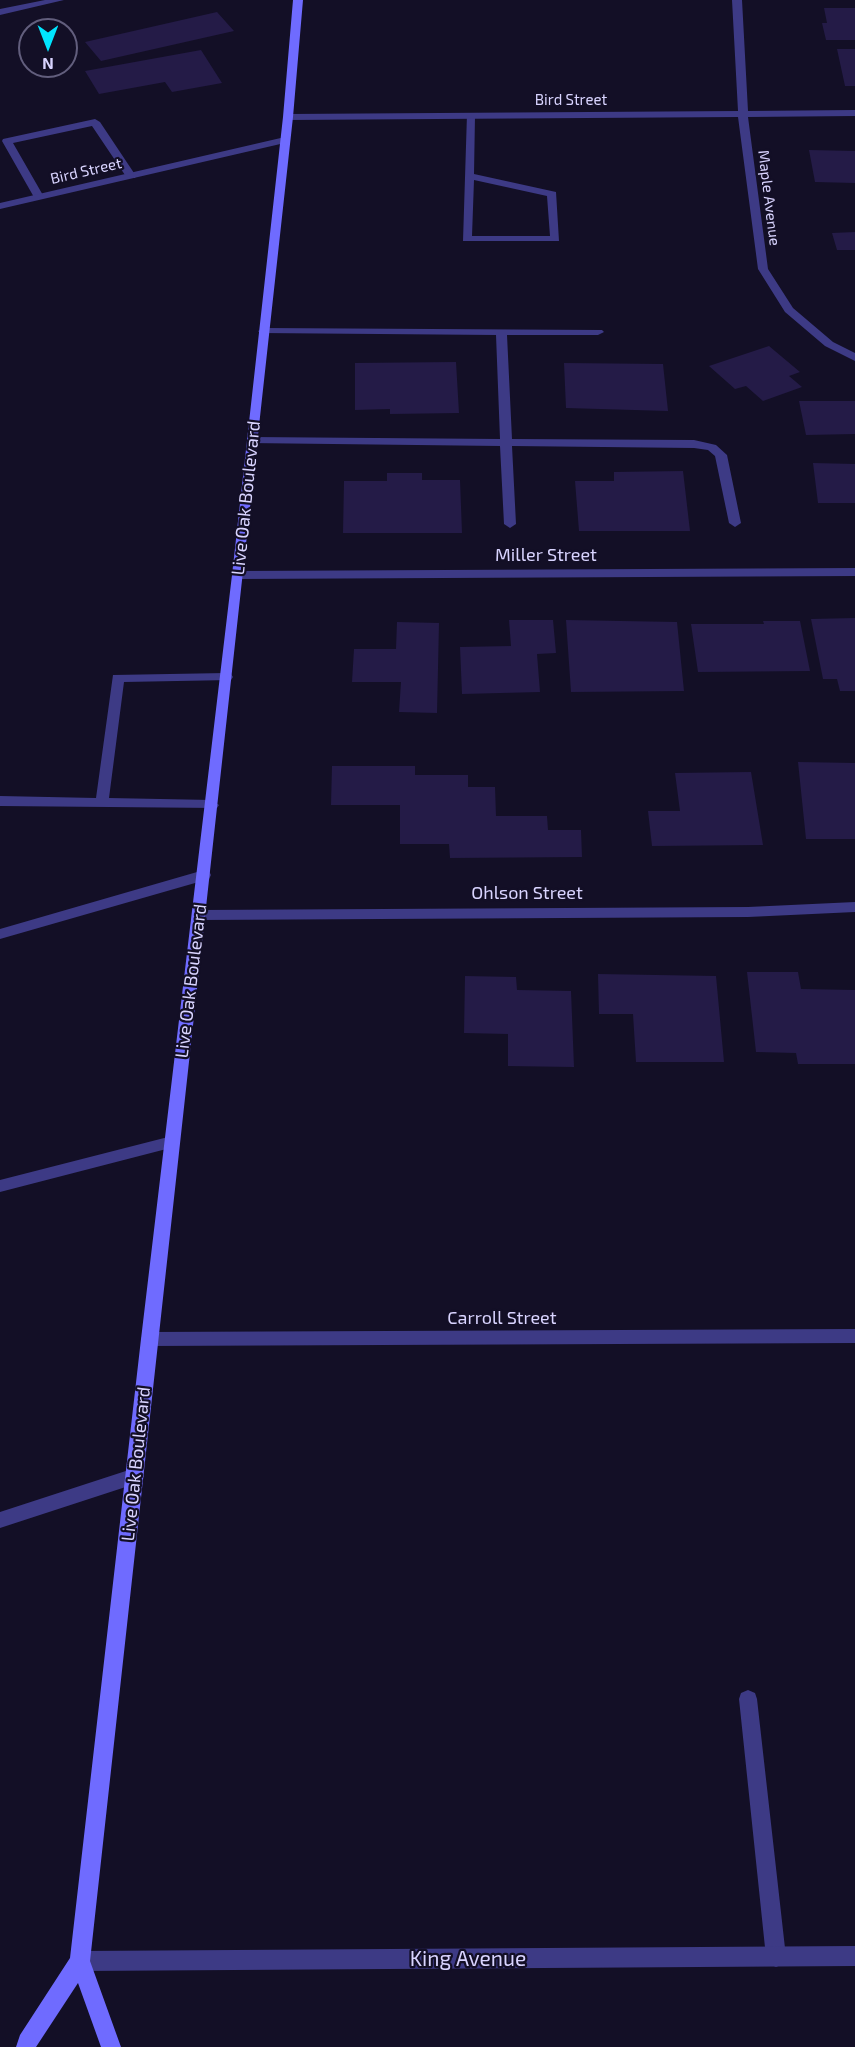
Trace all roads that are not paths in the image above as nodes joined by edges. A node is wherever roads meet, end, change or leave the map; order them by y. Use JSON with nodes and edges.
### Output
{"nodes":[{"id":1,"x":59,"y":0,"type":"edge"},
{"id":2,"x":298,"y":0,"type":"edge"},
{"id":3,"x":737,"y":0,"type":"edge"},
{"id":4,"x":0,"y":12,"type":"edge"},
{"id":5,"x":855,"y":113,"type":"edge"},
{"id":6,"x":743,"y":114,"type":"junction"},
{"id":7,"x":470,"y":116,"type":"junction"},
{"id":8,"x":288,"y":117,"type":"junction"},
{"id":9,"x":285,"y":140,"type":"junction"},
{"id":10,"x":131,"y":176,"type":"junction"},
{"id":11,"x":470,"y":176,"type":"junction"},
{"id":12,"x":39,"y":197,"type":"junction"},
{"id":13,"x":0,"y":206,"type":"edge"},
{"id":14,"x":264,"y":331,"type":"junction"},
{"id":15,"x":501,"y":332,"type":"junction"},
{"id":16,"x":598,"y":332,"type":"dead end"},
{"id":17,"x":855,"y":358,"type":"edge"},
{"id":18,"x":252,"y":441,"type":"junction"},
{"id":19,"x":505,"y":443,"type":"junction"},
{"id":20,"x":735,"y":523,"type":"dead end"},
{"id":21,"x":510,"y":524,"type":"dead end"},
{"id":22,"x":855,"y":572,"type":"edge"},
{"id":23,"x":237,"y":575,"type":"junction"},
{"id":24,"x":226,"y":677,"type":"junction"},
{"id":25,"x":0,"y":801,"type":"edge"},
{"id":26,"x":102,"y":803,"type":"junction"},
{"id":27,"x":212,"y":806,"type":"junction"},
{"id":28,"x":204,"y":875,"type":"junction"},
{"id":29,"x":855,"y":907,"type":"edge"},
{"id":30,"x":199,"y":915,"type":"junction"},
{"id":31,"x":0,"y":934,"type":"edge"},
{"id":32,"x":172,"y":1142,"type":"junction"},
{"id":33,"x":0,"y":1186,"type":"edge"},
{"id":34,"x":855,"y":1336,"type":"edge"},
{"id":35,"x":149,"y":1339,"type":"junction"},
{"id":36,"x":135,"y":1476,"type":"junction"},
{"id":37,"x":0,"y":1520,"type":"edge"},
{"id":38,"x":748,"y":1699,"type":"dead end"},
{"id":39,"x":855,"y":1956,"type":"edge"},
{"id":40,"x":776,"y":1957,"type":"junction"},
{"id":41,"x":80,"y":1961,"type":"junction"},
{"id":42,"x":26,"y":2047,"type":"edge"},
{"id":43,"x":111,"y":2047,"type":"edge"}],
"edges":[{"from":1,"to":4,"type":"street"},
{"from":2,"to":8,"type":"main road","name":"Live Oak Boulevard"},
{"from":3,"to":6,"type":"street","name":"Maple Avenue"},
{"from":5,"to":6,"type":"street","name":"Bird Street"},
{"from":6,"to":7,"type":"street","name":"Bird Street"},
{"from":6,"to":17,"type":"street","name":"Maple Avenue"},
{"from":7,"to":8,"type":"street","name":"Bird Street"},
{"from":7,"to":11,"type":"street"},
{"from":8,"to":9,"type":"main road","name":"Live Oak Boulevard"},
{"from":9,"to":10,"type":"street","name":"Bird Street"},
{"from":9,"to":14,"type":"main road","name":"Live Oak Boulevard"},
{"from":10,"to":12,"type":"street","name":"Bird Street"},
{"from":10,"to":12,"type":"street"},
{"from":11,"to":11,"type":"street"},
{"from":12,"to":13,"type":"street","name":"Bird Street"},
{"from":14,"to":15,"type":"street"},
{"from":14,"to":18,"type":"main road","name":"Live Oak Boulevard"},
{"from":15,"to":16,"type":"street"},
{"from":15,"to":19,"type":"street"},
{"from":18,"to":19,"type":"street"},
{"from":18,"to":23,"type":"main road","name":"Live Oak Boulevard"},
{"from":19,"to":20,"type":"street"},
{"from":19,"to":21,"type":"street"},
{"from":22,"to":23,"type":"street","name":"Miller Street"},
{"from":23,"to":24,"type":"main road","name":"Live Oak Boulevard"},
{"from":24,"to":26,"type":"street"},
{"from":24,"to":27,"type":"main road","name":"Live Oak Boulevard"},
{"from":25,"to":26,"type":"street"},
{"from":26,"to":27,"type":"street"},
{"from":27,"to":28,"type":"main road","name":"Live Oak Boulevard"},
{"from":28,"to":30,"type":"main road","name":"Live Oak Boulevard"},
{"from":28,"to":31,"type":"street"},
{"from":29,"to":30,"type":"street","name":"Ohlson Street"},
{"from":30,"to":32,"type":"main road","name":"Live Oak Boulevard"},
{"from":32,"to":33,"type":"street"},
{"from":32,"to":35,"type":"main road","name":"Live Oak Boulevard"},
{"from":34,"to":35,"type":"street","name":"Carroll Street"},
{"from":35,"to":36,"type":"main road","name":"Live Oak Boulevard"},
{"from":36,"to":37,"type":"street"},
{"from":36,"to":41,"type":"main road","name":"Live Oak Boulevard"},
{"from":38,"to":40,"type":"street"},
{"from":39,"to":40,"type":"street","name":"King Avenue"},
{"from":40,"to":41,"type":"street","name":"King Avenue"},
{"from":41,"to":42,"type":"main road","name":"Live Oak Boulevard"},
{"from":41,"to":43,"type":"main road","name":"Live Oak Boulevard"}]}
